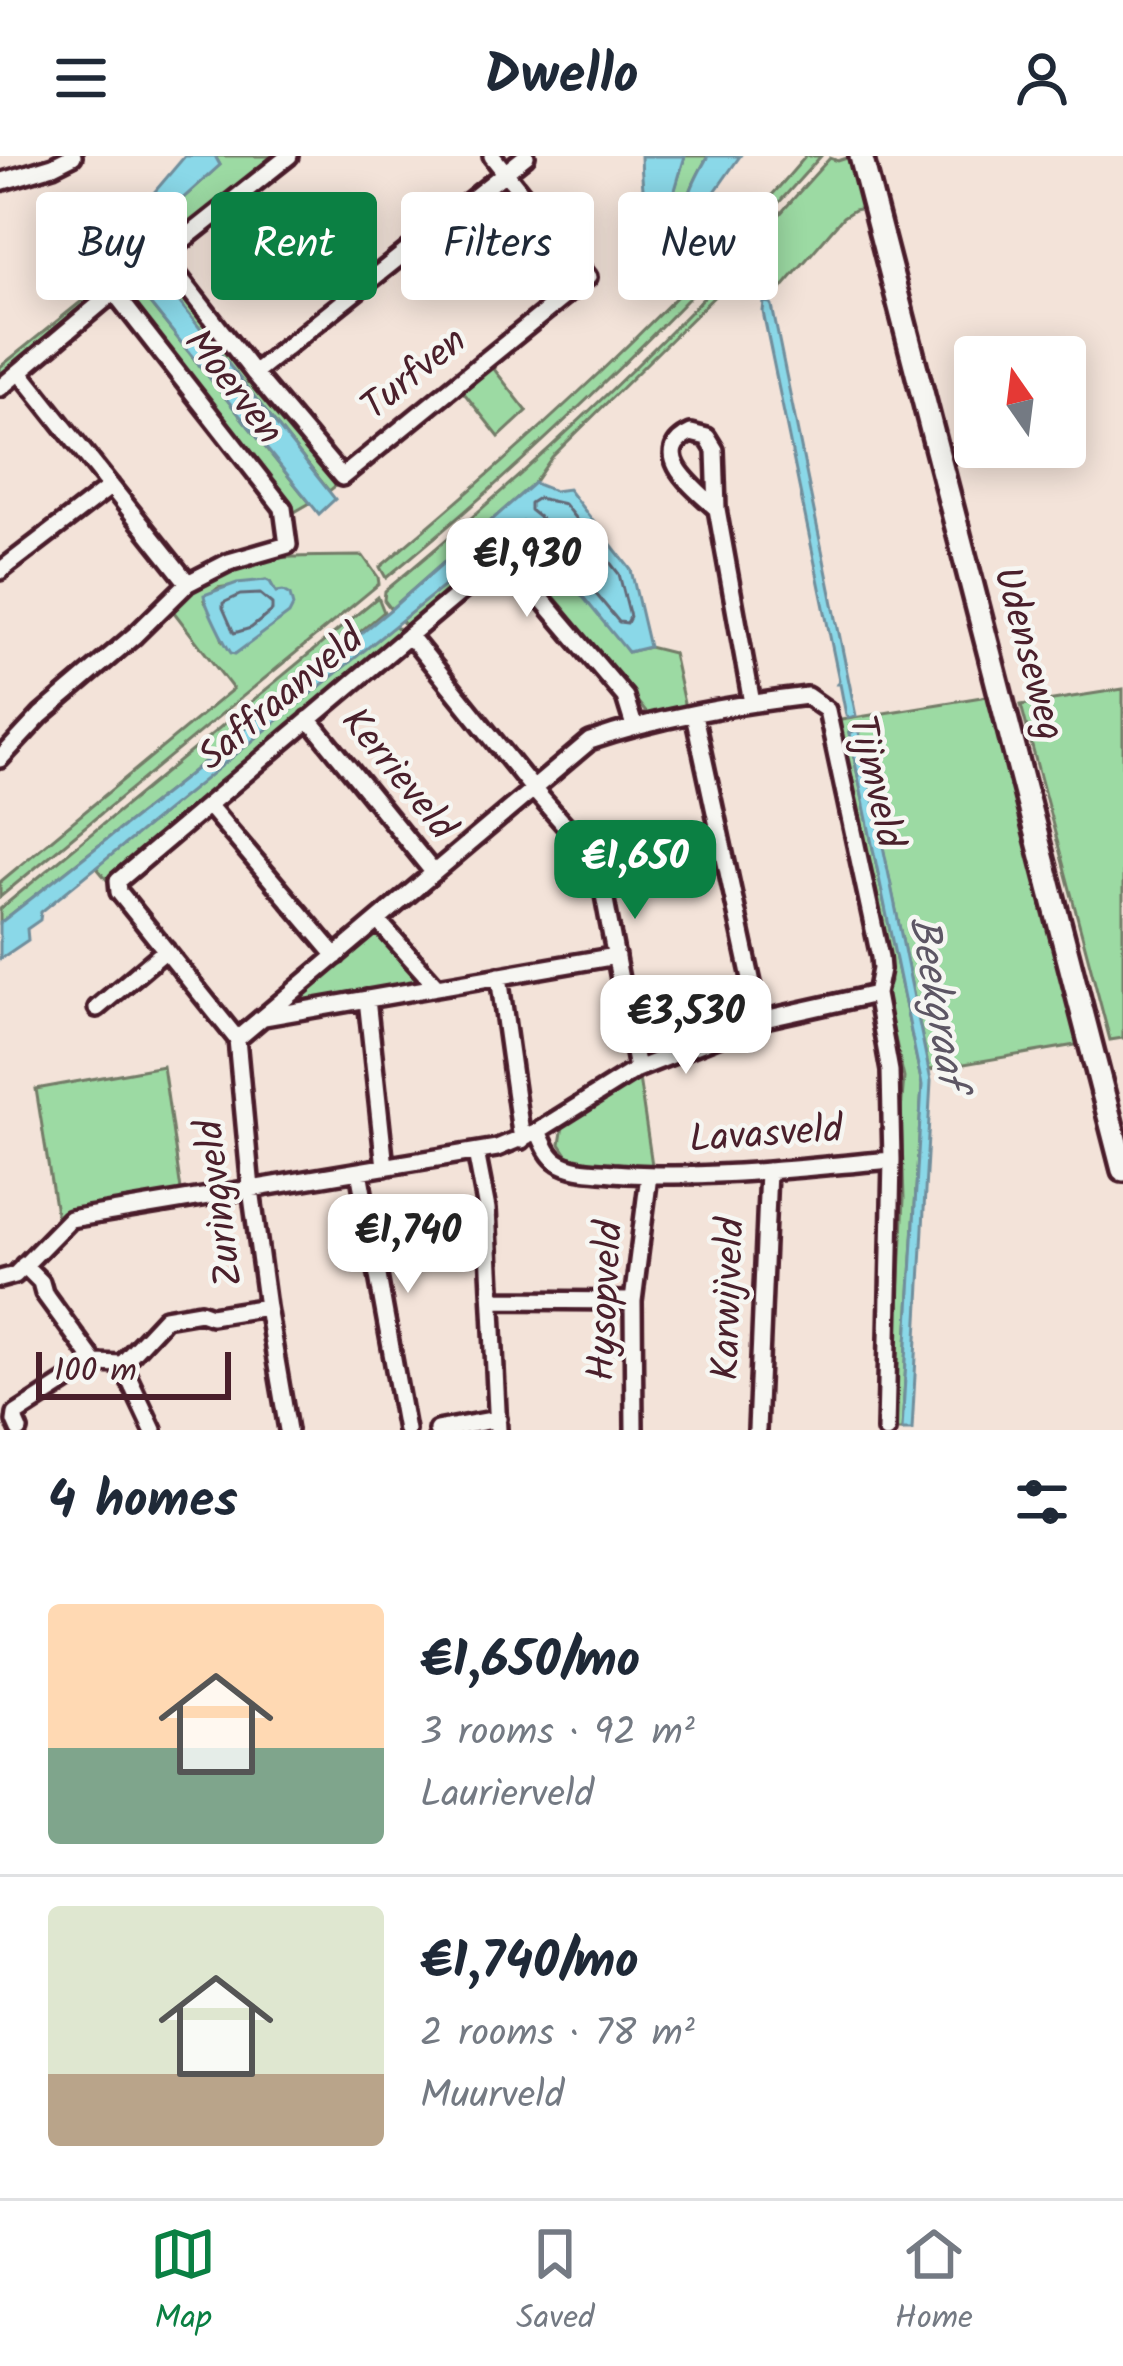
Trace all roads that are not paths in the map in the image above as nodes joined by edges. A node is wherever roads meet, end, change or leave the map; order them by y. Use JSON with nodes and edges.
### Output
{"nodes":[{"id":1,"x":73,"y":156,"type":"edge"},
{"id":2,"x":289,"y":156,"type":"edge"},
{"id":3,"x":492,"y":156,"type":"edge"},
{"id":4,"x":526,"y":156,"type":"edge"},
{"id":5,"x":861,"y":156,"type":"edge"},
{"id":6,"x":506,"y":173,"type":"junction"},
{"id":7,"x":0,"y":182,"type":"edge"},
{"id":8,"x":20,"y":372,"type":"junction"},
{"id":9,"x":254,"y":373,"type":"junction"},
{"id":10,"x":0,"y":388,"type":"edge"},
{"id":11,"x":111,"y":486,"type":"junction"},
{"id":12,"x":717,"y":509,"type":"junction"},
{"id":13,"x":0,"y":571,"type":"edge"},
{"id":14,"x":188,"y":583,"type":"junction"},
{"id":15,"x":409,"y":635,"type":"junction"},
{"id":16,"x":752,"y":703,"type":"junction"},
{"id":17,"x":694,"y":715,"type":"junction"},
{"id":18,"x":309,"y":719,"type":"junction"},
{"id":19,"x":634,"y":726,"type":"junction"},
{"id":20,"x":0,"y":759,"type":"edge"},
{"id":21,"x":534,"y":790,"type":"junction"},
{"id":22,"x":208,"y":805,"type":"junction"},
{"id":23,"x":719,"y":830,"type":"junction"},
{"id":24,"x":601,"y":866,"type":"junction"},
{"id":25,"x":434,"y":873,"type":"junction"},
{"id":26,"x":378,"y":921,"type":"junction"},
{"id":27,"x":166,"y":950,"type":"junction"},
{"id":28,"x":336,"y":956,"type":"junction"},
{"id":29,"x":616,"y":956,"type":"junction"},
{"id":30,"x":499,"y":976,"type":"junction"},
{"id":31,"x":437,"y":987,"type":"junction"},
{"id":32,"x":876,"y":994,"type":"junction"},
{"id":33,"x":367,"y":999,"type":"junction"},
{"id":34,"x":97,"y":1008,"type":"dead end"},
{"id":35,"x":264,"y":1017,"type":"junction"},
{"id":36,"x":760,"y":1020,"type":"junction"},
{"id":37,"x":237,"y":1039,"type":"junction"},
{"id":38,"x":637,"y":1069,"type":"junction"},
{"id":39,"x":538,"y":1132,"type":"junction"},
{"id":40,"x":522,"y":1140,"type":"junction"},
{"id":41,"x":476,"y":1152,"type":"junction"},
{"id":42,"x":892,"y":1160,"type":"junction"},
{"id":43,"x":385,"y":1167,"type":"junction"},
{"id":44,"x":1123,"y":1170,"type":"edge"},
{"id":45,"x":359,"y":1171,"type":"junction"},
{"id":46,"x":768,"y":1171,"type":"junction"},
{"id":47,"x":650,"y":1175,"type":"junction"},
{"id":48,"x":250,"y":1189,"type":"junction"},
{"id":49,"x":24,"y":1265,"type":"junction"},
{"id":50,"x":0,"y":1279,"type":"edge"},
{"id":51,"x":493,"y":1300,"type":"junction"},
{"id":52,"x":633,"y":1301,"type":"junction"},
{"id":53,"x":266,"y":1307,"type":"junction"},
{"id":54,"x":95,"y":1363,"type":"junction"},
{"id":55,"x":122,"y":1364,"type":"junction"},
{"id":56,"x":498,"y":1425,"type":"edge"},
{"id":57,"x":19,"y":1430,"type":"edge"},
{"id":58,"x":153,"y":1430,"type":"edge"},
{"id":59,"x":288,"y":1430,"type":"edge"},
{"id":60,"x":406,"y":1430,"type":"edge"},
{"id":61,"x":437,"y":1430,"type":"edge"},
{"id":62,"x":634,"y":1430,"type":"edge"},
{"id":63,"x":757,"y":1430,"type":"edge"},
{"id":64,"x":886,"y":1430,"type":"edge"}],
"edges":[{"from":1,"to":7,"type":"street"},
{"from":2,"to":9,"type":"street","name":"Turfven"},
{"from":3,"to":6,"type":"street","name":"Turfven"},
{"from":4,"to":6,"type":"street"},
{"from":5,"to":44,"type":"main road","name":"Udenseweg"},
{"from":6,"to":9,"type":"street"},
{"from":6,"to":9,"type":"street","name":"Turfven"},
{"from":8,"to":10,"type":"street","name":"Moerven"},
{"from":8,"to":11,"type":"street"},
{"from":8,"to":14,"type":"street","name":"Moerven"},
{"from":11,"to":13,"type":"street"},
{"from":11,"to":14,"type":"street"},
{"from":12,"to":12,"type":"street"},
{"from":12,"to":16,"type":"street"},
{"from":14,"to":20,"type":"street","name":"Moerven"},
{"from":15,"to":18,"type":"street","name":"Saffraanveld"},
{"from":15,"to":19,"type":"street","name":"Saffraanveld"},
{"from":15,"to":21,"type":"street"},
{"from":16,"to":17,"type":"street","name":"Tijmveld"},
{"from":16,"to":32,"type":"street","name":"Tijmveld"},
{"from":17,"to":19,"type":"street","name":"Tijmveld"},
{"from":17,"to":23,"type":"street"},
{"from":18,"to":22,"type":"street","name":"Saffraanveld"},
{"from":18,"to":25,"type":"street","name":"Kerrieveld"},
{"from":19,"to":21,"type":"street","name":"Tijmveld"},
{"from":21,"to":24,"type":"street"},
{"from":21,"to":25,"type":"street","name":"Tijmveld"},
{"from":22,"to":27,"type":"street","name":"Saffraanveld"},
{"from":22,"to":28,"type":"street"},
{"from":23,"to":24,"type":"street"},
{"from":23,"to":36,"type":"street"},
{"from":24,"to":29,"type":"street"},
{"from":25,"to":26,"type":"street","name":"Tijmveld"},
{"from":26,"to":28,"type":"street","name":"Tijmveld"},
{"from":26,"to":31,"type":"street"},
{"from":27,"to":34,"type":"street"},
{"from":27,"to":37,"type":"street","name":"Saffraanveld"},
{"from":28,"to":35,"type":"street","name":"Tijmveld"},
{"from":29,"to":30,"type":"street"},
{"from":29,"to":38,"type":"street"},
{"from":30,"to":31,"type":"street"},
{"from":30,"to":40,"type":"street"},
{"from":31,"to":33,"type":"street"},
{"from":32,"to":36,"type":"street"},
{"from":32,"to":42,"type":"street","name":"Tijmveld"},
{"from":33,"to":35,"type":"street"},
{"from":33,"to":43,"type":"street"},
{"from":35,"to":37,"type":"street","name":"Tijmveld"},
{"from":36,"to":38,"type":"street"},
{"from":37,"to":48,"type":"street","name":"Zuringveld"},
{"from":38,"to":39,"type":"street"},
{"from":39,"to":40,"type":"street"},
{"from":39,"to":47,"type":"street","name":"Lavasveld"},
{"from":40,"to":41,"type":"street"},
{"from":41,"to":43,"type":"street"},
{"from":41,"to":51,"type":"street"},
{"from":42,"to":46,"type":"street","name":"Lavasveld"},
{"from":42,"to":64,"type":"street","name":"Lavasveld"},
{"from":43,"to":45,"type":"street"},
{"from":45,"to":48,"type":"street"},
{"from":45,"to":60,"type":"street"},
{"from":46,"to":47,"type":"street","name":"Lavasveld"},
{"from":46,"to":63,"type":"street","name":"Karwijveld"},
{"from":47,"to":52,"type":"street","name":"Hysopveld"},
{"from":48,"to":49,"type":"street"},
{"from":48,"to":53,"type":"street","name":"Zuringveld"},
{"from":49,"to":50,"type":"street"},
{"from":49,"to":54,"type":"street"},
{"from":51,"to":52,"type":"street"},
{"from":51,"to":56,"type":"street"},
{"from":52,"to":62,"type":"street","name":"Hysopveld"},
{"from":53,"to":55,"type":"street"},
{"from":53,"to":59,"type":"street","name":"Zuringveld"},
{"from":54,"to":55,"type":"street"},
{"from":54,"to":57,"type":"street"},
{"from":55,"to":58,"type":"street"},
{"from":56,"to":61,"type":"street"}]}
